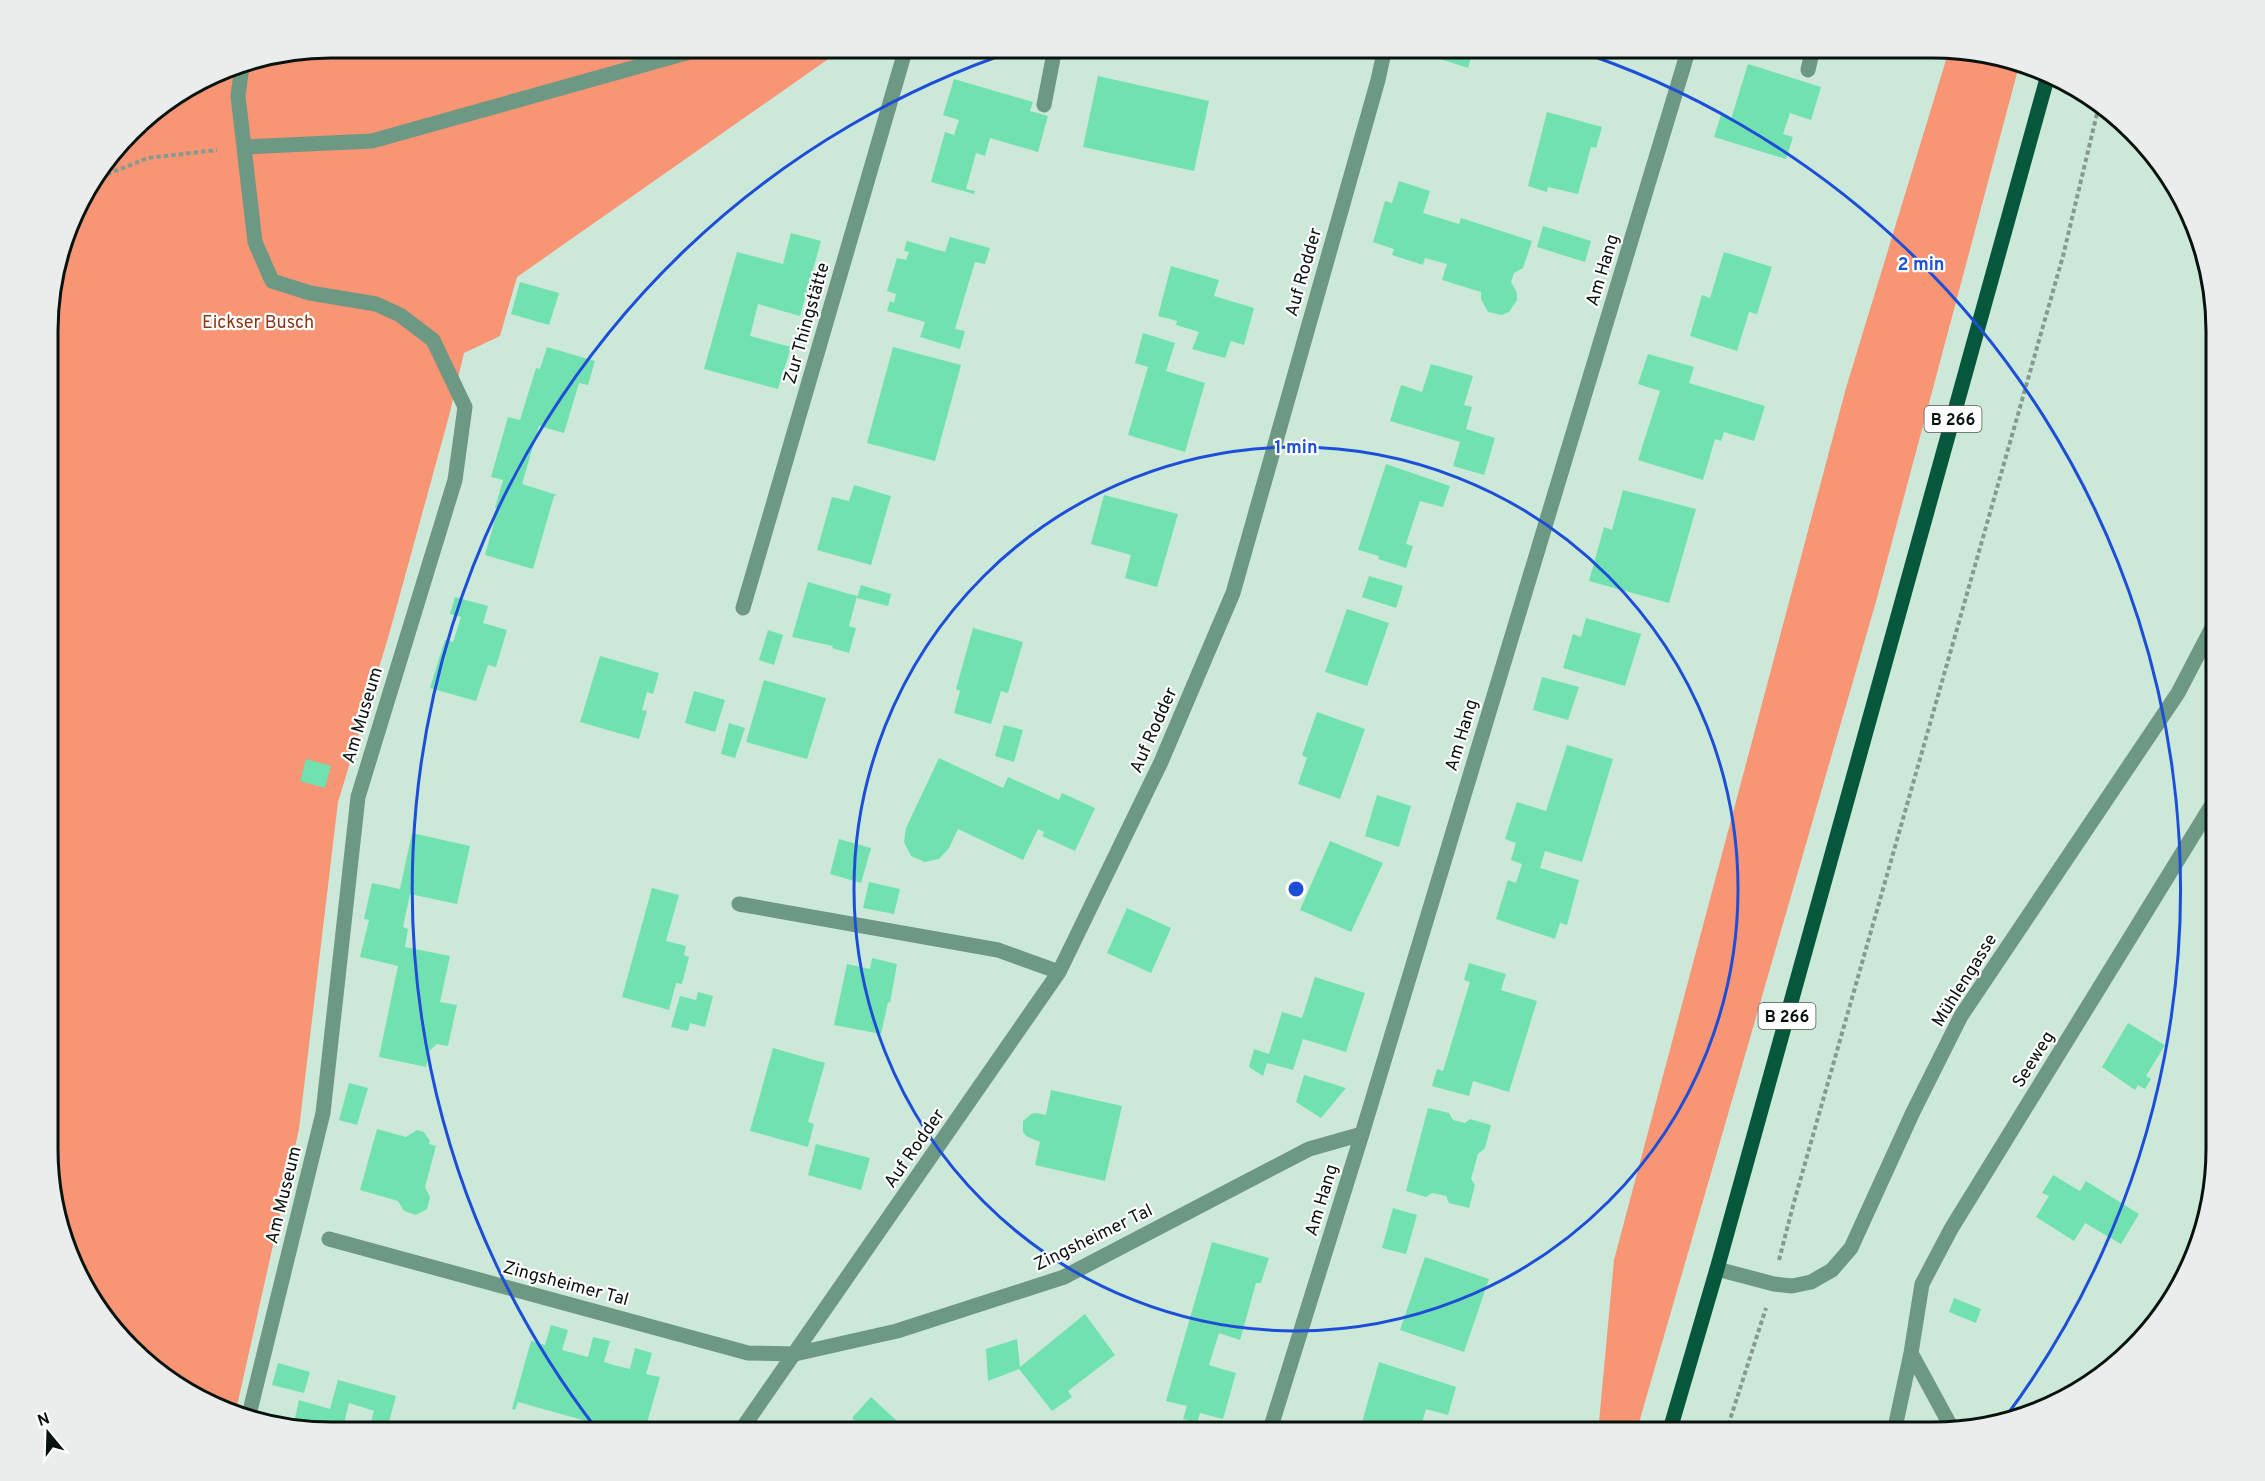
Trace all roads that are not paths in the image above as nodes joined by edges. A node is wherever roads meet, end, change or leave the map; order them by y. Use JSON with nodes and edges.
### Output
{"nodes":[{"id":1,"x":668,"y":58,"type":"edge"},
{"id":2,"x":903,"y":58,"type":"edge"},
{"id":3,"x":1053,"y":58,"type":"edge"},
{"id":4,"x":1383,"y":58,"type":"edge"},
{"id":5,"x":1686,"y":58,"type":"edge"},
{"id":6,"x":1811,"y":58,"type":"edge"},
{"id":7,"x":1808,"y":70,"type":"dead end"},
{"id":8,"x":241,"y":74,"type":"edge"},
{"id":9,"x":2046,"y":83,"type":"edge"},
{"id":10,"x":1044,"y":105,"type":"dead end"},
{"id":11,"x":245,"y":147,"type":"junction"},
{"id":12,"x":743,"y":608,"type":"dead end"},
{"id":13,"x":2206,"y":639,"type":"edge"},
{"id":14,"x":2206,"y":814,"type":"edge"},
{"id":15,"x":739,"y":904,"type":"dead end"},
{"id":16,"x":1059,"y":972,"type":"junction"},
{"id":17,"x":1362,"y":1134,"type":"junction"},
{"id":18,"x":328,"y":1239,"type":"dead end"},
{"id":19,"x":1717,"y":1269,"type":"junction"},
{"id":20,"x":1911,"y":1353,"type":"junction"},
{"id":21,"x":795,"y":1354,"type":"junction"},
{"id":22,"x":250,"y":1410,"type":"edge"},
{"id":23,"x":747,"y":1422,"type":"edge"},
{"id":24,"x":1272,"y":1422,"type":"edge"},
{"id":25,"x":1672,"y":1422,"type":"edge"},
{"id":26,"x":1896,"y":1422,"type":"edge"},
{"id":27,"x":1949,"y":1422,"type":"edge"}],
"edges":[{"from":1,"to":11,"type":"street"},
{"from":2,"to":12,"type":"street","name":"Zur Thingstätte"},
{"from":3,"to":10,"type":"street"},
{"from":4,"to":16,"type":"street","name":"Auf Rodder"},
{"from":5,"to":17,"type":"street","name":"Am Hang"},
{"from":6,"to":7,"type":"street"},
{"from":8,"to":11,"type":"street"},
{"from":9,"to":19,"type":"main road","number":"B 266"},
{"from":11,"to":22,"type":"street","name":"Am Museum"},
{"from":13,"to":19,"type":"street","name":"Mühlengasse"},
{"from":14,"to":20,"type":"street","name":"Seeweg"},
{"from":15,"to":16,"type":"street"},
{"from":16,"to":21,"type":"street","name":"Auf Rodder"},
{"from":17,"to":21,"type":"street","name":"Zingsheimer Tal"},
{"from":17,"to":24,"type":"street","name":"Am Hang"},
{"from":18,"to":21,"type":"street","name":"Zingsheimer Tal"},
{"from":19,"to":25,"type":"main road","number":"B 266"},
{"from":20,"to":26,"type":"street","name":"Seeweg"},
{"from":20,"to":27,"type":"street"},
{"from":21,"to":23,"type":"street"}]}
